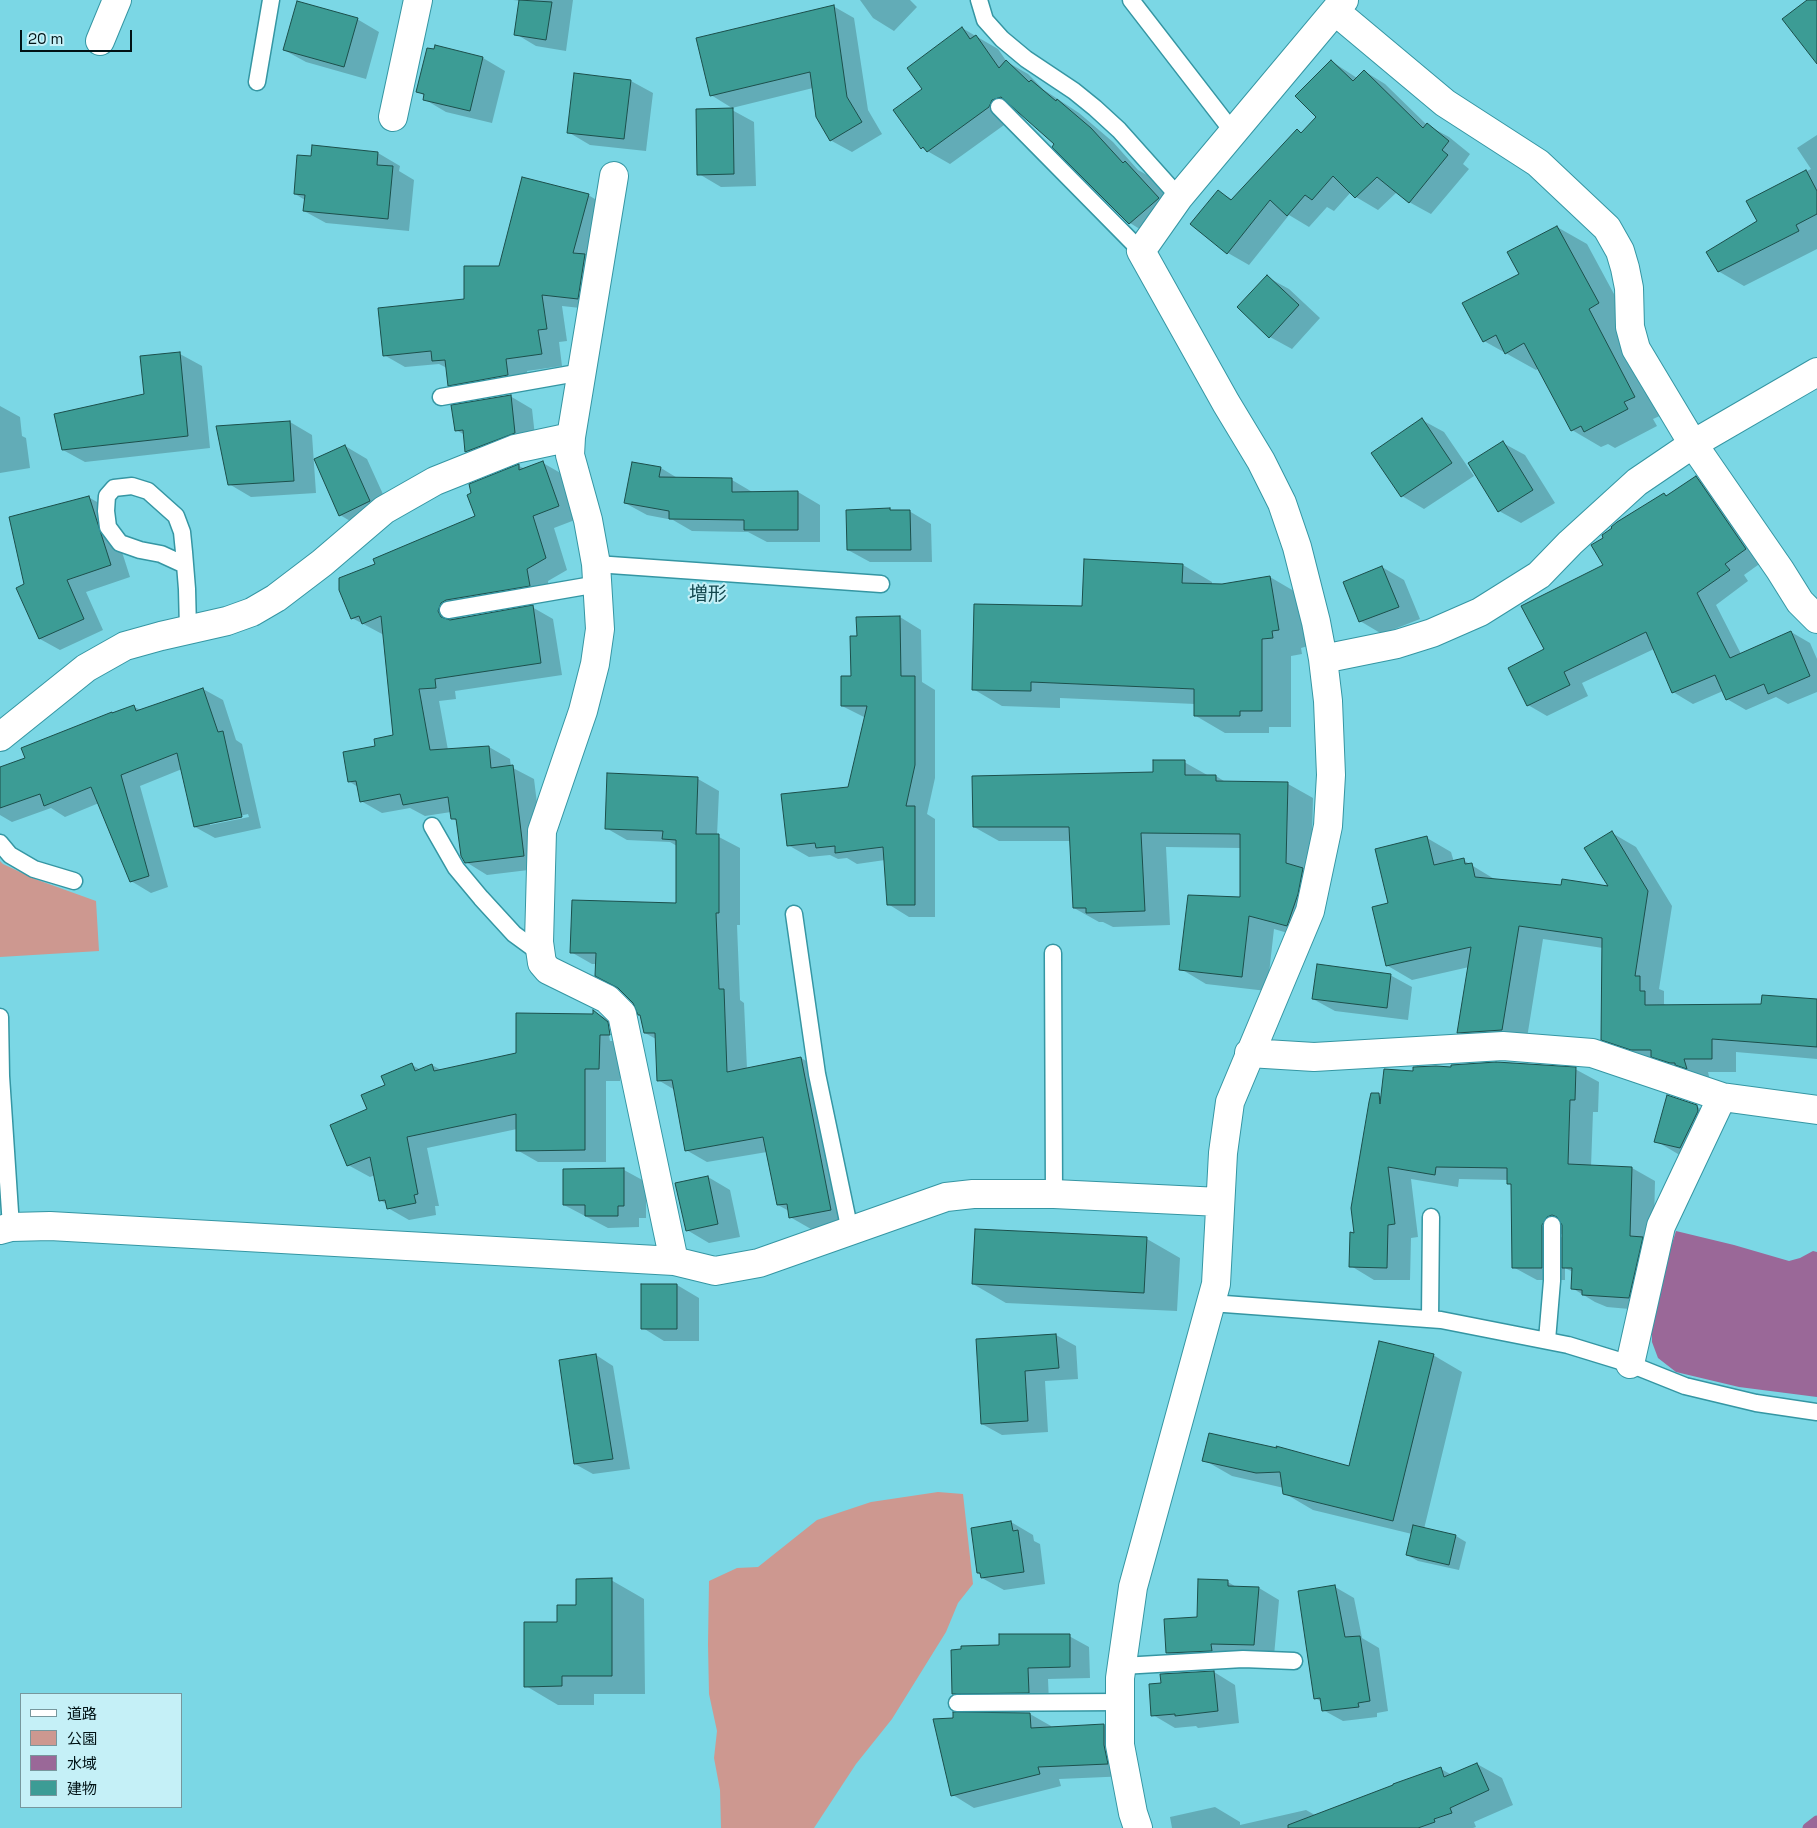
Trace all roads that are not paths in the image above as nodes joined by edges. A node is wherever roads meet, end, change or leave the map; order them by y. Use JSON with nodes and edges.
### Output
{"nodes":[{"id":1,"x":117,"y":0,"type":"edge"},
{"id":2,"x":271,"y":0,"type":"edge"},
{"id":3,"x":418,"y":0,"type":"edge"},
{"id":4,"x":979,"y":0,"type":"edge"},
{"id":5,"x":1131,"y":0,"type":"edge"},
{"id":6,"x":1339,"y":6,"type":"edge"},
{"id":7,"x":100,"y":41,"type":"dead end"},
{"id":8,"x":257,"y":82,"type":"dead end"},
{"id":9,"x":999,"y":106,"type":"dead end"},
{"id":10,"x":393,"y":116,"type":"dead end"},
{"id":11,"x":1233,"y":132,"type":"junction"},
{"id":12,"x":614,"y":176,"type":"dead end"},
{"id":13,"x":1180,"y":197,"type":"junction"},
{"id":14,"x":1141,"y":251,"type":"junction"},
{"id":15,"x":582,"y":372,"type":"junction"},
{"id":16,"x":1817,"y":372,"type":"edge"},
{"id":17,"x":441,"y":397,"type":"dead end"},
{"id":18,"x":571,"y":437,"type":"junction"},
{"id":19,"x":1693,"y":444,"type":"junction"},
{"id":20,"x":185,"y":565,"type":"junction"},
{"id":21,"x":597,"y":574,"type":"junction"},
{"id":22,"x":880,"y":584,"type":"dead end"},
{"id":23,"x":448,"y":610,"type":"dead end"},
{"id":24,"x":1817,"y":619,"type":"edge"},
{"id":25,"x":188,"y":629,"type":"junction"},
{"id":26,"x":1323,"y":660,"type":"junction"},
{"id":27,"x":0,"y":737,"type":"edge"},
{"id":28,"x":432,"y":826,"type":"dead end"},
{"id":29,"x":0,"y":843,"type":"edge"},
{"id":30,"x":74,"y":881,"type":"dead end"},
{"id":31,"x":794,"y":914,"type":"dead end"},
{"id":32,"x":540,"y":953,"type":"junction"},
{"id":33,"x":1053,"y":954,"type":"dead end"},
{"id":34,"x":0,"y":1016,"type":"edge"},
{"id":35,"x":1249,"y":1053,"type":"junction"},
{"id":36,"x":1722,"y":1097,"type":"junction"},
{"id":37,"x":1817,"y":1110,"type":"edge"},
{"id":38,"x":1054,"y":1194,"type":"junction"},
{"id":39,"x":1220,"y":1202,"type":"junction"},
{"id":40,"x":1431,"y":1217,"type":"dead end"},
{"id":41,"x":1552,"y":1225,"type":"dead end"},
{"id":42,"x":5,"y":1229,"type":"edge"},
{"id":43,"x":850,"y":1231,"type":"junction"},
{"id":44,"x":674,"y":1261,"type":"junction"},
{"id":45,"x":1211,"y":1303,"type":"junction"},
{"id":46,"x":1430,"y":1319,"type":"junction"},
{"id":47,"x":1547,"y":1340,"type":"junction"},
{"id":48,"x":1630,"y":1364,"type":"junction"},
{"id":49,"x":1817,"y":1412,"type":"edge"},
{"id":50,"x":1294,"y":1661,"type":"dead end"},
{"id":51,"x":1122,"y":1666,"type":"junction"},
{"id":52,"x":1120,"y":1702,"type":"junction"},
{"id":53,"x":956,"y":1703,"type":"dead end"},
{"id":54,"x":1138,"y":1828,"type":"edge"}],
"edges":[{"from":1,"to":7,"type":"street"},
{"from":2,"to":8,"type":"lane"},
{"from":3,"to":10,"type":"street"},
{"from":4,"to":13,"type":"lane"},
{"from":5,"to":11,"type":"lane"},
{"from":6,"to":11,"type":"street"},
{"from":6,"to":19,"type":"street"},
{"from":9,"to":14,"type":"lane"},
{"from":11,"to":13,"type":"street"},
{"from":12,"to":15,"type":"street"},
{"from":13,"to":14,"type":"street"},
{"from":14,"to":26,"type":"street"},
{"from":15,"to":17,"type":"lane"},
{"from":15,"to":18,"type":"street"},
{"from":16,"to":19,"type":"street"},
{"from":18,"to":21,"type":"street"},
{"from":18,"to":25,"type":"street"},
{"from":19,"to":24,"type":"street"},
{"from":19,"to":26,"type":"street"},
{"from":20,"to":20,"type":"lane"},
{"from":20,"to":25,"type":"lane"},
{"from":21,"to":22,"type":"lane"},
{"from":21,"to":23,"type":"lane"},
{"from":21,"to":32,"type":"street"},
{"from":25,"to":27,"type":"street"},
{"from":26,"to":35,"type":"street"},
{"from":28,"to":32,"type":"lane"},
{"from":29,"to":30,"type":"lane"},
{"from":31,"to":43,"type":"lane"},
{"from":32,"to":44,"type":"street"},
{"from":33,"to":38,"type":"lane"},
{"from":34,"to":42,"type":"lane"},
{"from":35,"to":36,"type":"street"},
{"from":35,"to":39,"type":"street"},
{"from":36,"to":37,"type":"street"},
{"from":36,"to":48,"type":"street"},
{"from":38,"to":39,"type":"street"},
{"from":38,"to":43,"type":"street"},
{"from":39,"to":45,"type":"street"},
{"from":40,"to":46,"type":"lane"},
{"from":41,"to":47,"type":"lane"},
{"from":42,"to":44,"type":"street"},
{"from":43,"to":44,"type":"street"},
{"from":45,"to":46,"type":"lane"},
{"from":45,"to":51,"type":"street"},
{"from":46,"to":47,"type":"lane"},
{"from":47,"to":48,"type":"lane"},
{"from":48,"to":49,"type":"lane"},
{"from":50,"to":51,"type":"lane"},
{"from":51,"to":52,"type":"street"},
{"from":52,"to":53,"type":"lane"},
{"from":52,"to":54,"type":"street"}]}
